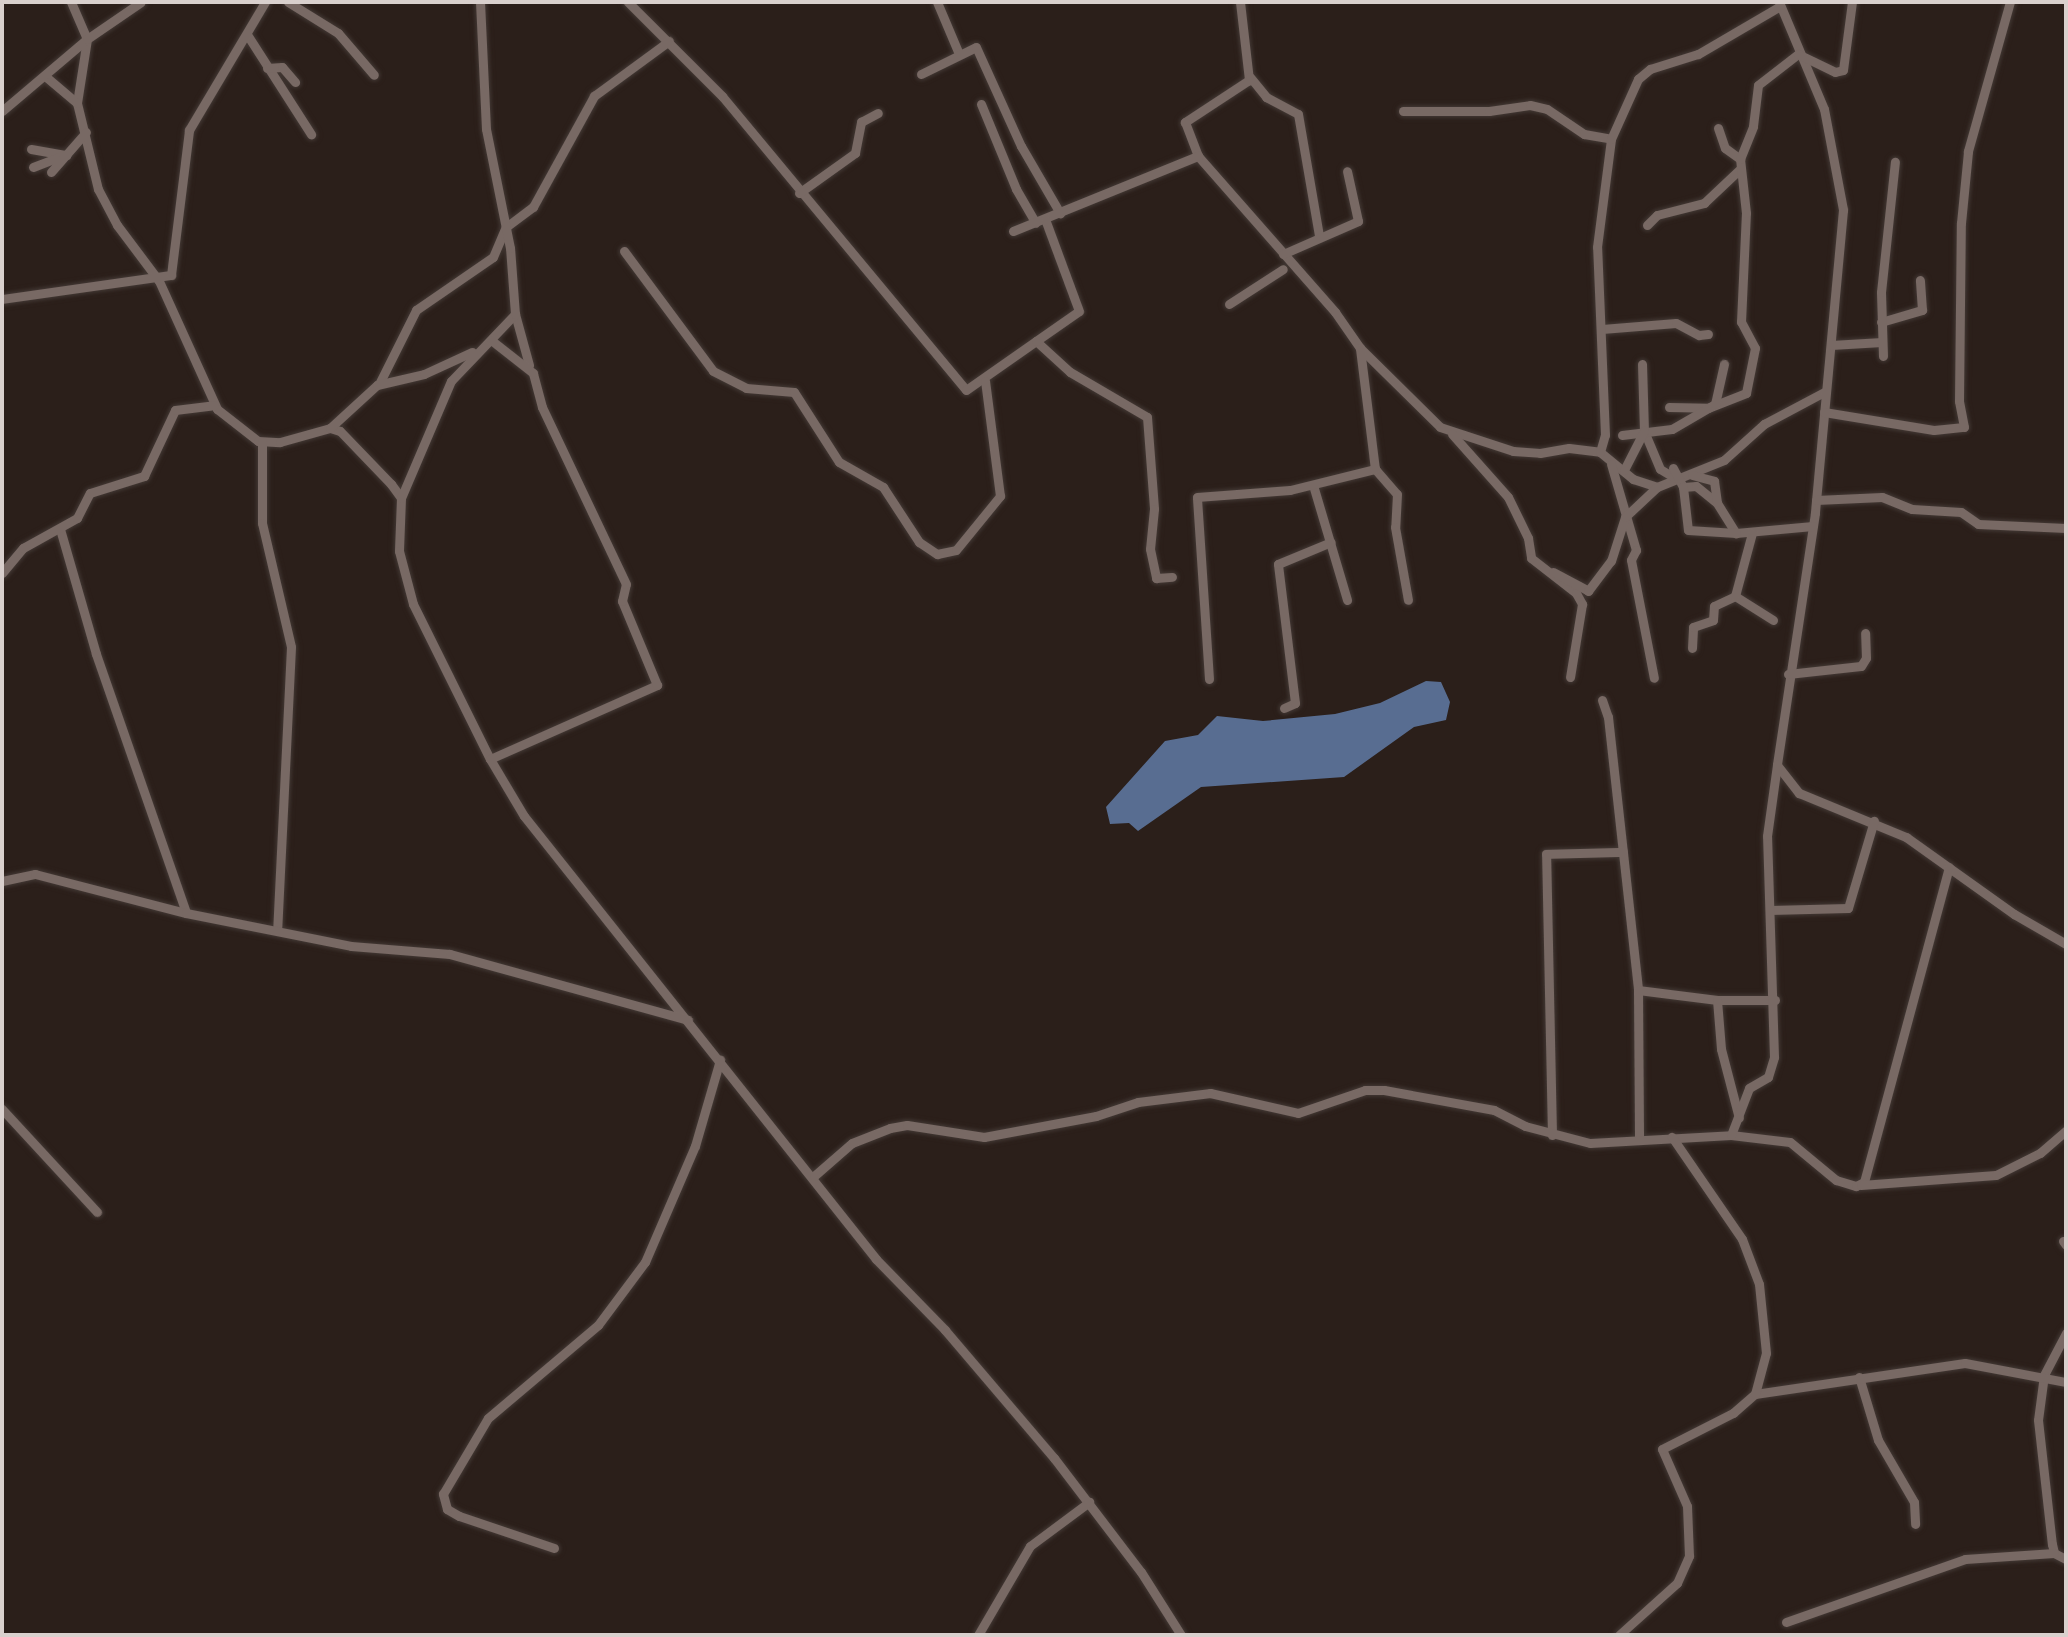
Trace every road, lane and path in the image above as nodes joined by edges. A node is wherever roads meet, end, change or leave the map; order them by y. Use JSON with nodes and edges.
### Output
{"nodes":[{"id":1,"x":71,"y":2,"type":"edge"},
{"id":2,"x":141,"y":2,"type":"edge"},
{"id":3,"x":265,"y":2,"type":"edge"},
{"id":4,"x":288,"y":2,"type":"edge"},
{"id":5,"x":480,"y":2,"type":"edge"},
{"id":6,"x":628,"y":2,"type":"edge"},
{"id":7,"x":937,"y":2,"type":"edge"},
{"id":8,"x":1240,"y":2,"type":"edge"},
{"id":9,"x":1852,"y":2,"type":"edge"},
{"id":10,"x":2010,"y":2,"type":"edge"},
{"id":11,"x":1779,"y":4,"type":"edge"},
{"id":12,"x":248,"y":36,"type":"junction"},
{"id":13,"x":87,"y":39,"type":"junction"},
{"id":14,"x":669,"y":41,"type":"junction"},
{"id":15,"x":959,"y":54,"type":"junction"},
{"id":16,"x":1798,"y":54,"type":"junction"},
{"id":17,"x":267,"y":68,"type":"junction"},
{"id":18,"x":921,"y":74,"type":"dead end"},
{"id":19,"x":374,"y":75,"type":"dead end"},
{"id":20,"x":45,"y":76,"type":"junction"},
{"id":21,"x":1250,"y":77,"type":"junction"},
{"id":22,"x":295,"y":82,"type":"dead end"},
{"id":23,"x":77,"y":103,"type":"junction"},
{"id":24,"x":981,"y":104,"type":"dead end"},
{"id":25,"x":2,"y":111,"type":"edge"},
{"id":26,"x":1403,"y":111,"type":"dead end"},
{"id":27,"x":878,"y":113,"type":"dead end"},
{"id":28,"x":1718,"y":128,"type":"dead end"},
{"id":29,"x":86,"y":132,"type":"junction"},
{"id":30,"x":311,"y":134,"type":"dead end"},
{"id":31,"x":1611,"y":139,"type":"junction"},
{"id":32,"x":31,"y":149,"type":"dead end"},
{"id":33,"x":66,"y":155,"type":"junction"},
{"id":34,"x":1198,"y":156,"type":"junction"},
{"id":35,"x":1895,"y":162,"type":"dead end"},
{"id":36,"x":1740,"y":164,"type":"junction"},
{"id":37,"x":33,"y":167,"type":"dead end"},
{"id":38,"x":1347,"y":171,"type":"dead end"},
{"id":39,"x":51,"y":172,"type":"dead end"},
{"id":40,"x":799,"y":193,"type":"junction"},
{"id":41,"x":1060,"y":213,"type":"junction"},
{"id":42,"x":1040,"y":221,"type":"junction"},
{"id":43,"x":1647,"y":225,"type":"dead end"},
{"id":44,"x":506,"y":227,"type":"junction"},
{"id":45,"x":1013,"y":231,"type":"dead end"},
{"id":46,"x":1319,"y":235,"type":"junction"},
{"id":47,"x":624,"y":251,"type":"dead end"},
{"id":48,"x":1285,"y":261,"type":"junction"},
{"id":49,"x":1920,"y":280,"type":"dead end"},
{"id":50,"x":159,"y":281,"type":"junction"},
{"id":51,"x":2,"y":299,"type":"edge"},
{"id":52,"x":1229,"y":304,"type":"dead end"},
{"id":53,"x":515,"y":314,"type":"junction"},
{"id":54,"x":1881,"y":322,"type":"junction"},
{"id":55,"x":1602,"y":329,"type":"junction"},
{"id":56,"x":1708,"y":334,"type":"dead end"},
{"id":57,"x":491,"y":340,"type":"junction"},
{"id":58,"x":1036,"y":341,"type":"junction"},
{"id":59,"x":1882,"y":342,"type":"junction"},
{"id":60,"x":1831,"y":345,"type":"junction"},
{"id":61,"x":1360,"y":348,"type":"junction"},
{"id":62,"x":479,"y":350,"type":"junction"},
{"id":63,"x":1883,"y":356,"type":"dead end"},
{"id":64,"x":1642,"y":364,"type":"dead end"},
{"id":65,"x":1724,"y":364,"type":"dead end"},
{"id":66,"x":529,"y":365,"type":"junction"},
{"id":67,"x":985,"y":381,"type":"junction"},
{"id":68,"x":379,"y":384,"type":"junction"},
{"id":69,"x":1826,"y":391,"type":"junction"},
{"id":70,"x":214,"y":405,"type":"junction"},
{"id":71,"x":1669,"y":407,"type":"dead end"},
{"id":72,"x":1708,"y":408,"type":"junction"},
{"id":73,"x":1824,"y":412,"type":"junction"},
{"id":74,"x":330,"y":428,"type":"junction"},
{"id":75,"x":1644,"y":431,"type":"junction"},
{"id":76,"x":1452,"y":434,"type":"junction"},
{"id":77,"x":1622,"y":435,"type":"dead end"},
{"id":78,"x":262,"y":442,"type":"junction"},
{"id":79,"x":1600,"y":452,"type":"junction"},
{"id":80,"x":1611,"y":464,"type":"junction"},
{"id":81,"x":1375,"y":469,"type":"junction"},
{"id":82,"x":1624,"y":470,"type":"junction"},
{"id":83,"x":1675,"y":474,"type":"junction"},
{"id":84,"x":1692,"y":475,"type":"junction"},
{"id":85,"x":1313,"y":485,"type":"junction"},
{"id":86,"x":1657,"y":487,"type":"junction"},
{"id":87,"x":1683,"y":487,"type":"junction"},
{"id":88,"x":401,"y":498,"type":"junction"},
{"id":89,"x":1816,"y":500,"type":"junction"},
{"id":90,"x":1717,"y":503,"type":"junction"},
{"id":91,"x":1625,"y":517,"type":"junction"},
{"id":92,"x":1813,"y":526,"type":"junction"},
{"id":93,"x":2066,"y":528,"type":"edge"},
{"id":94,"x":60,"y":529,"type":"junction"},
{"id":95,"x":1736,"y":533,"type":"junction"},
{"id":96,"x":1752,"y":533,"type":"junction"},
{"id":97,"x":1331,"y":542,"type":"junction"},
{"id":98,"x":1545,"y":570,"type":"junction"},
{"id":99,"x":2,"y":573,"type":"edge"},
{"id":100,"x":1172,"y":577,"type":"dead end"},
{"id":101,"x":1735,"y":596,"type":"junction"},
{"id":102,"x":1347,"y":600,"type":"dead end"},
{"id":103,"x":1408,"y":600,"type":"dead end"},
{"id":104,"x":1773,"y":620,"type":"dead end"},
{"id":105,"x":1865,"y":633,"type":"dead end"},
{"id":106,"x":1692,"y":648,"type":"dead end"},
{"id":107,"x":1788,"y":674,"type":"junction"},
{"id":108,"x":1570,"y":677,"type":"dead end"},
{"id":109,"x":1654,"y":678,"type":"dead end"},
{"id":110,"x":1209,"y":679,"type":"dead end"},
{"id":111,"x":1602,"y":700,"type":"dead end"},
{"id":112,"x":1284,"y":708,"type":"dead end"},
{"id":113,"x":490,"y":759,"type":"junction"},
{"id":114,"x":1777,"y":765,"type":"junction"},
{"id":115,"x":1874,"y":821,"type":"junction"},
{"id":116,"x":1623,"y":852,"type":"junction"},
{"id":117,"x":1949,"y":867,"type":"junction"},
{"id":118,"x":2,"y":881,"type":"edge"},
{"id":119,"x":1770,"y":910,"type":"junction"},
{"id":120,"x":186,"y":913,"type":"junction"},
{"id":121,"x":277,"y":929,"type":"junction"},
{"id":122,"x":2066,"y":944,"type":"edge"},
{"id":123,"x":1638,"y":990,"type":"junction"},
{"id":124,"x":1717,"y":1000,"type":"junction"},
{"id":125,"x":1775,"y":1000,"type":"junction"},
{"id":126,"x":688,"y":1020,"type":"junction"},
{"id":127,"x":720,"y":1060,"type":"junction"},
{"id":128,"x":2,"y":1109,"type":"edge"},
{"id":129,"x":1739,"y":1120,"type":"junction"},
{"id":130,"x":2065,"y":1132,"type":"edge"},
{"id":131,"x":1552,"y":1135,"type":"junction"},
{"id":132,"x":1731,"y":1135,"type":"junction"},
{"id":133,"x":1639,"y":1137,"type":"junction"},
{"id":134,"x":1672,"y":1137,"type":"junction"},
{"id":135,"x":814,"y":1176,"type":"junction"},
{"id":136,"x":1861,"y":1185,"type":"junction"},
{"id":137,"x":97,"y":1212,"type":"dead end"},
{"id":138,"x":2066,"y":1333,"type":"edge"},
{"id":139,"x":2044,"y":1375,"type":"junction"},
{"id":140,"x":1859,"y":1377,"type":"junction"},
{"id":141,"x":2066,"y":1382,"type":"edge"},
{"id":142,"x":1755,"y":1394,"type":"junction"},
{"id":143,"x":1089,"y":1502,"type":"junction"},
{"id":144,"x":1915,"y":1524,"type":"dead end"},
{"id":145,"x":554,"y":1548,"type":"dead end"},
{"id":146,"x":2054,"y":1553,"type":"junction"},
{"id":147,"x":2066,"y":1559,"type":"edge"},
{"id":148,"x":1786,"y":1622,"type":"dead end"},
{"id":149,"x":978,"y":1635,"type":"edge"},
{"id":150,"x":1181,"y":1635,"type":"edge"},
{"id":151,"x":1619,"y":1635,"type":"edge"}],
"edges":[{"from":1,"to":13,"type":"street"},
{"from":2,"to":13,"type":"street"},
{"from":3,"to":12,"type":"street"},
{"from":4,"to":19,"type":"street"},
{"from":5,"to":44,"type":"street"},
{"from":6,"to":14,"type":"street"},
{"from":7,"to":15,"type":"street"},
{"from":8,"to":21,"type":"street"},
{"from":9,"to":16,"type":"street"},
{"from":10,"to":73,"type":"street"},
{"from":11,"to":16,"type":"street"},
{"from":11,"to":31,"type":"street"},
{"from":12,"to":17,"type":"street"},
{"from":12,"to":50,"type":"street"},
{"from":13,"to":20,"type":"street"},
{"from":13,"to":23,"type":"street"},
{"from":14,"to":40,"type":"street"},
{"from":14,"to":44,"type":"street"},
{"from":15,"to":18,"type":"street"},
{"from":15,"to":41,"type":"street"},
{"from":16,"to":36,"type":"street"},
{"from":16,"to":60,"type":"street"},
{"from":17,"to":22,"type":"street"},
{"from":17,"to":30,"type":"street"},
{"from":20,"to":23,"type":"street"},
{"from":20,"to":25,"type":"street"},
{"from":21,"to":34,"type":"street"},
{"from":21,"to":46,"type":"street"},
{"from":23,"to":29,"type":"street"},
{"from":24,"to":42,"type":"street"},
{"from":26,"to":31,"type":"street"},
{"from":27,"to":40,"type":"street"},
{"from":28,"to":36,"type":"street"},
{"from":29,"to":33,"type":"street"},
{"from":29,"to":50,"type":"street"},
{"from":31,"to":55,"type":"street"},
{"from":32,"to":33,"type":"street"},
{"from":33,"to":37,"type":"street"},
{"from":33,"to":39,"type":"street"},
{"from":34,"to":41,"type":"street"},
{"from":34,"to":48,"type":"street"},
{"from":35,"to":54,"type":"street"},
{"from":36,"to":43,"type":"street"},
{"from":36,"to":72,"type":"street"},
{"from":38,"to":46,"type":"street"},
{"from":40,"to":67,"type":"street"},
{"from":41,"to":42,"type":"street"},
{"from":42,"to":45,"type":"street"},
{"from":42,"to":58,"type":"street"},
{"from":44,"to":53,"type":"street"},
{"from":44,"to":68,"type":"street"},
{"from":46,"to":48,"type":"street"},
{"from":47,"to":67,"type":"street"},
{"from":48,"to":52,"type":"street"},
{"from":48,"to":61,"type":"street"},
{"from":49,"to":54,"type":"street"},
{"from":50,"to":51,"type":"street"},
{"from":50,"to":70,"type":"street"},
{"from":53,"to":57,"type":"street"},
{"from":53,"to":66,"type":"street"},
{"from":54,"to":59,"type":"street"},
{"from":55,"to":56,"type":"street"},
{"from":55,"to":79,"type":"street"},
{"from":57,"to":62,"type":"street"},
{"from":57,"to":66,"type":"street"},
{"from":58,"to":67,"type":"street"},
{"from":58,"to":100,"type":"street"},
{"from":59,"to":60,"type":"street"},
{"from":59,"to":63,"type":"street"},
{"from":60,"to":69,"type":"street"},
{"from":61,"to":76,"type":"street"},
{"from":61,"to":81,"type":"street"},
{"from":62,"to":68,"type":"street"},
{"from":62,"to":88,"type":"street"},
{"from":64,"to":75,"type":"street"},
{"from":65,"to":72,"type":"street"},
{"from":66,"to":113,"type":"street"},
{"from":68,"to":74,"type":"street"},
{"from":69,"to":73,"type":"street"},
{"from":69,"to":84,"type":"street"},
{"from":70,"to":78,"type":"street"},
{"from":70,"to":94,"type":"street"},
{"from":71,"to":72,"type":"street"},
{"from":72,"to":75,"type":"street"},
{"from":73,"to":89,"type":"street"},
{"from":74,"to":78,"type":"street"},
{"from":74,"to":88,"type":"street"},
{"from":75,"to":77,"type":"street"},
{"from":75,"to":82,"type":"street"},
{"from":75,"to":83,"type":"street"},
{"from":76,"to":79,"type":"street"},
{"from":76,"to":98,"type":"street"},
{"from":78,"to":121,"type":"street"},
{"from":79,"to":80,"type":"street"},
{"from":80,"to":82,"type":"street"},
{"from":80,"to":91,"type":"street"},
{"from":81,"to":85,"type":"street"},
{"from":81,"to":103,"type":"street"},
{"from":82,"to":86,"type":"street"},
{"from":83,"to":84,"type":"street"},
{"from":83,"to":86,"type":"street"},
{"from":83,"to":87,"type":"street"},
{"from":84,"to":90,"type":"street"},
{"from":85,"to":97,"type":"street"},
{"from":85,"to":110,"type":"street"},
{"from":86,"to":91,"type":"street"},
{"from":87,"to":90,"type":"street"},
{"from":87,"to":95,"type":"street"},
{"from":88,"to":113,"type":"street"},
{"from":89,"to":92,"type":"street"},
{"from":89,"to":93,"type":"street"},
{"from":90,"to":95,"type":"street"},
{"from":91,"to":98,"type":"street"},
{"from":91,"to":109,"type":"street"},
{"from":92,"to":96,"type":"street"},
{"from":92,"to":107,"type":"street"},
{"from":94,"to":99,"type":"street"},
{"from":94,"to":120,"type":"street"},
{"from":95,"to":96,"type":"street"},
{"from":96,"to":101,"type":"street"},
{"from":97,"to":102,"type":"street"},
{"from":97,"to":112,"type":"street"},
{"from":98,"to":108,"type":"street"},
{"from":101,"to":104,"type":"street"},
{"from":101,"to":106,"type":"street"},
{"from":105,"to":107,"type":"street"},
{"from":107,"to":114,"type":"street"},
{"from":111,"to":116,"type":"street"},
{"from":113,"to":126,"type":"street"},
{"from":114,"to":115,"type":"street"},
{"from":114,"to":119,"type":"street"},
{"from":115,"to":117,"type":"street"},
{"from":115,"to":119,"type":"street"},
{"from":116,"to":123,"type":"street"},
{"from":116,"to":131,"type":"street"},
{"from":117,"to":122,"type":"street"},
{"from":117,"to":136,"type":"street"},
{"from":118,"to":120,"type":"street"},
{"from":119,"to":125,"type":"street"},
{"from":120,"to":121,"type":"street"},
{"from":121,"to":126,"type":"street"},
{"from":123,"to":124,"type":"street"},
{"from":123,"to":133,"type":"street"},
{"from":124,"to":125,"type":"street"},
{"from":124,"to":129,"type":"street"},
{"from":125,"to":129,"type":"street"},
{"from":126,"to":127,"type":"street"},
{"from":127,"to":135,"type":"street"},
{"from":127,"to":145,"type":"street"},
{"from":128,"to":137,"type":"street"},
{"from":129,"to":132,"type":"street"},
{"from":130,"to":136,"type":"street"},
{"from":131,"to":133,"type":"street"},
{"from":131,"to":135,"type":"street"},
{"from":132,"to":134,"type":"street"},
{"from":132,"to":136,"type":"street"},
{"from":133,"to":134,"type":"street"},
{"from":134,"to":142,"type":"street"},
{"from":135,"to":143,"type":"street"},
{"from":138,"to":139,"type":"street"},
{"from":139,"to":140,"type":"street"},
{"from":139,"to":141,"type":"street"},
{"from":139,"to":146,"type":"street"},
{"from":140,"to":142,"type":"street"},
{"from":140,"to":144,"type":"street"},
{"from":142,"to":151,"type":"street"},
{"from":143,"to":149,"type":"street"},
{"from":143,"to":150,"type":"street"},
{"from":146,"to":147,"type":"street"},
{"from":146,"to":148,"type":"street"}]}
